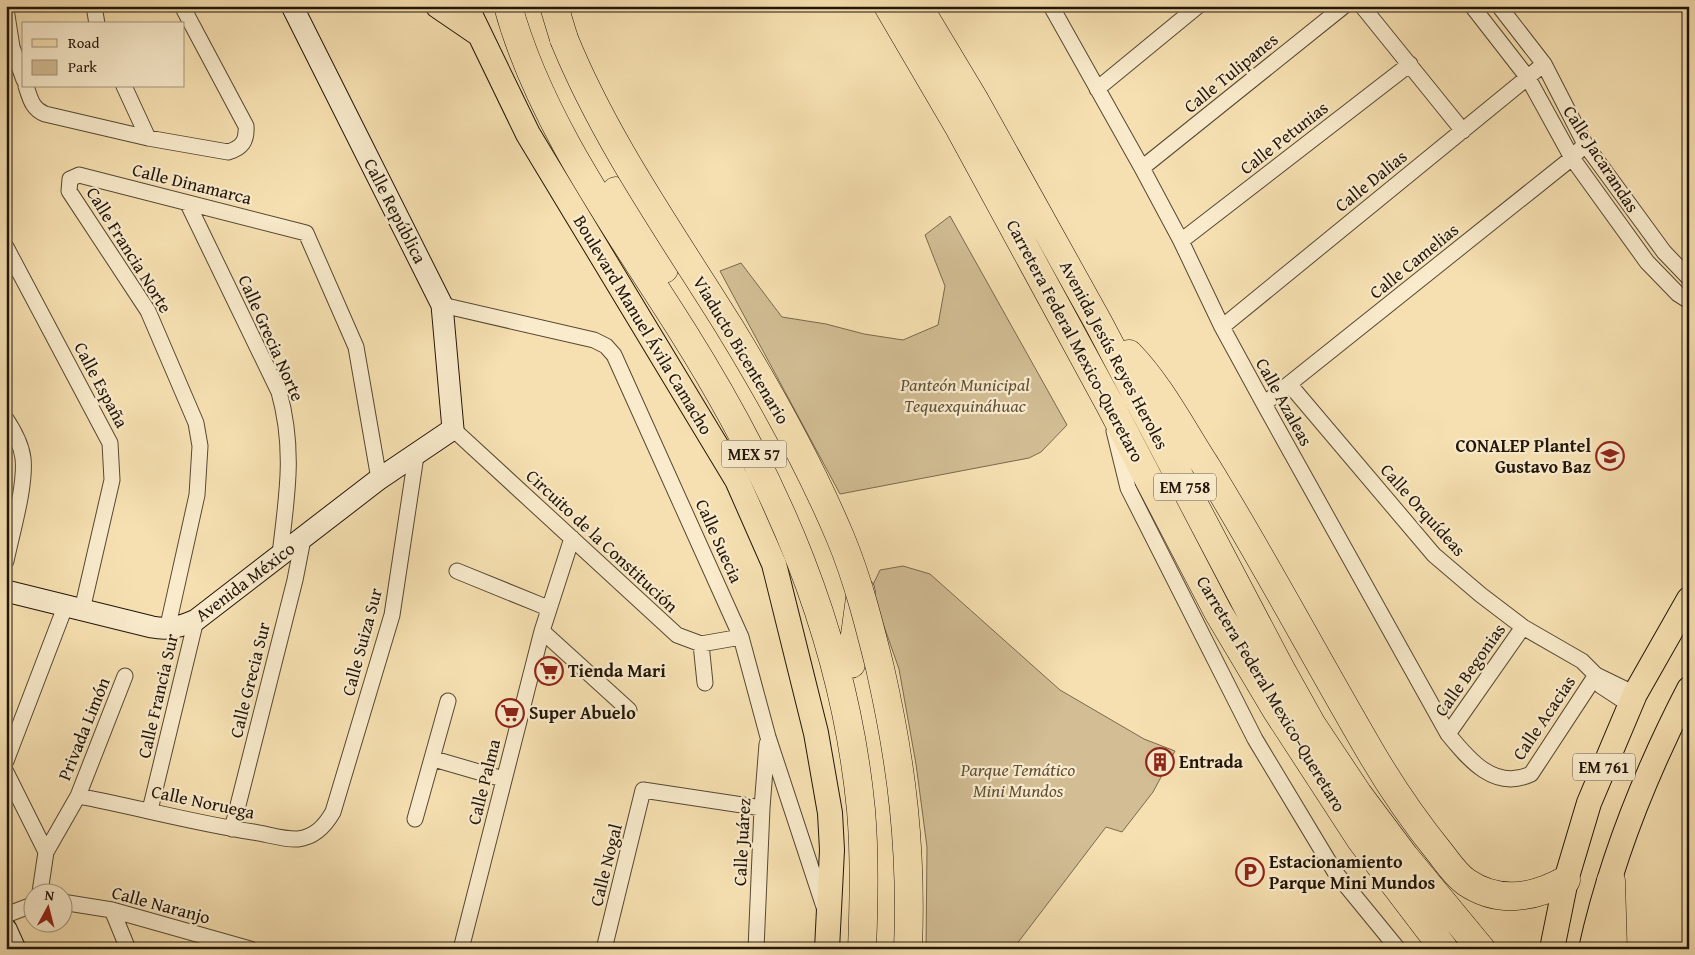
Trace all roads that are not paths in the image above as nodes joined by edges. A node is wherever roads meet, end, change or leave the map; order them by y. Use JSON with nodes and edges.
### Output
{"nodes":[{"id":1,"x":94,"y":6,"type":"edge"},
{"id":2,"x":182,"y":6,"type":"edge"},
{"id":3,"x":292,"y":6,"type":"edge"},
{"id":4,"x":438,"y":6,"type":"edge"},
{"id":5,"x":466,"y":6,"type":"edge"},
{"id":6,"x":493,"y":6,"type":"edge"},
{"id":7,"x":508,"y":6,"type":"edge"},
{"id":8,"x":528,"y":6,"type":"edge"},
{"id":9,"x":554,"y":6,"type":"edge"},
{"id":10,"x":562,"y":6,"type":"edge"},
{"id":11,"x":888,"y":6,"type":"edge"},
{"id":12,"x":918,"y":6,"type":"edge"},
{"id":13,"x":1198,"y":6,"type":"edge"},
{"id":14,"x":1344,"y":6,"type":"edge"},
{"id":15,"x":1362,"y":6,"type":"edge"},
{"id":16,"x":1472,"y":6,"type":"edge"},
{"id":17,"x":1499,"y":6,"type":"edge"},
{"id":18,"x":1055,"y":8,"type":"edge"},
{"id":19,"x":6,"y":9,"type":"edge"},
{"id":20,"x":97,"y":22,"type":"edge"},
{"id":21,"x":480,"y":35,"type":"junction"},
{"id":22,"x":520,"y":43,"type":"junction"},
{"id":23,"x":1410,"y":64,"type":"junction"},
{"id":24,"x":1544,"y":64,"type":"junction"},
{"id":25,"x":22,"y":74,"type":"edge"},
{"id":26,"x":1528,"y":78,"type":"junction"},
{"id":27,"x":27,"y":88,"type":"edge"},
{"id":28,"x":125,"y":88,"type":"edge"},
{"id":29,"x":1097,"y":89,"type":"junction"},
{"id":30,"x":1463,"y":131,"type":"junction"},
{"id":31,"x":148,"y":138,"type":"junction"},
{"id":32,"x":1585,"y":144,"type":"junction"},
{"id":33,"x":1572,"y":158,"type":"junction"},
{"id":34,"x":1142,"y":168,"type":"junction"},
{"id":35,"x":70,"y":179,"type":"joint"},
{"id":36,"x":188,"y":204,"type":"junction"},
{"id":37,"x":1181,"y":242,"type":"junction"},
{"id":38,"x":6,"y":247,"type":"edge"},
{"id":39,"x":658,"y":258,"type":"junction"},
{"id":40,"x":1689,"y":278,"type":"edge"},
{"id":41,"x":1689,"y":301,"type":"edge"},
{"id":42,"x":729,"y":302,"type":"junction"},
{"id":43,"x":442,"y":305,"type":"junction"},
{"id":44,"x":1098,"y":322,"type":"junction"},
{"id":45,"x":1222,"y":327,"type":"junction"},
{"id":46,"x":1290,"y":385,"type":"junction"},
{"id":47,"x":1264,"y":404,"type":"junction"},
{"id":48,"x":1110,"y":405,"type":"junction"},
{"id":49,"x":6,"y":419,"type":"edge"},
{"id":50,"x":453,"y":429,"type":"junction"},
{"id":51,"x":416,"y":456,"type":"junction"},
{"id":52,"x":379,"y":479,"type":"junction"},
{"id":53,"x":572,"y":538,"type":"junction"},
{"id":54,"x":302,"y":539,"type":"junction"},
{"id":55,"x":280,"y":554,"type":"junction"},
{"id":56,"x":6,"y":561,"type":"edge"},
{"id":57,"x":457,"y":571,"type":"dead end"},
{"id":58,"x":863,"y":578,"type":"junction"},
{"id":59,"x":6,"y":591,"type":"edge"},
{"id":60,"x":1689,"y":598,"type":"edge"},
{"id":61,"x":73,"y":608,"type":"junction"},
{"id":62,"x":548,"y":608,"type":"junction"},
{"id":63,"x":196,"y":620,"type":"junction"},
{"id":64,"x":1524,"y":627,"type":"junction"},
{"id":65,"x":167,"y":630,"type":"junction"},
{"id":66,"x":542,"y":631,"type":"junction"},
{"id":67,"x":741,"y":637,"type":"junction"},
{"id":68,"x":701,"y":644,"type":"junction"},
{"id":69,"x":851,"y":664,"type":"junction"},
{"id":70,"x":1596,"y":675,"type":"junction"},
{"id":71,"x":125,"y":676,"type":"dead end"},
{"id":72,"x":705,"y":683,"type":"dead end"},
{"id":73,"x":1689,"y":689,"type":"edge"},
{"id":74,"x":448,"y":700,"type":"dead end"},
{"id":75,"x":1633,"y":700,"type":"junction"},
{"id":76,"x":629,"y":710,"type":"dead end"},
{"id":77,"x":1448,"y":734,"type":"junction"},
{"id":78,"x":768,"y":737,"type":"junction"},
{"id":79,"x":434,"y":759,"type":"junction"},
{"id":80,"x":6,"y":760,"type":"edge"},
{"id":81,"x":6,"y":772,"type":"edge"},
{"id":82,"x":503,"y":779,"type":"junction"},
{"id":83,"x":1520,"y":780,"type":"joint"},
{"id":84,"x":78,"y":796,"type":"junction"},
{"id":85,"x":762,"y":808,"type":"junction"},
{"id":86,"x":150,"y":810,"type":"junction"},
{"id":87,"x":416,"y":819,"type":"dead end"},
{"id":88,"x":232,"y":829,"type":"junction"},
{"id":89,"x":318,"y":831,"type":"joint"},
{"id":90,"x":46,"y":852,"type":"junction"},
{"id":91,"x":1566,"y":880,"type":"junction"},
{"id":92,"x":1611,"y":880,"type":"junction"},
{"id":93,"x":42,"y":882,"type":"edge"},
{"id":94,"x":72,"y":904,"type":"edge"},
{"id":95,"x":22,"y":908,"type":"edge"},
{"id":96,"x":112,"y":910,"type":"junction"},
{"id":97,"x":6,"y":915,"type":"edge"},
{"id":98,"x":828,"y":920,"type":"junction"},
{"id":99,"x":6,"y":929,"type":"edge"},
{"id":100,"x":15,"y":949,"type":"edge"},
{"id":101,"x":128,"y":949,"type":"edge"},
{"id":102,"x":250,"y":949,"type":"edge"},
{"id":103,"x":461,"y":949,"type":"edge"},
{"id":104,"x":604,"y":949,"type":"edge"},
{"id":105,"x":756,"y":949,"type":"edge"},
{"id":106,"x":827,"y":949,"type":"edge"},
{"id":107,"x":862,"y":949,"type":"edge"},
{"id":108,"x":877,"y":949,"type":"edge"},
{"id":109,"x":908,"y":949,"type":"edge"},
{"id":110,"x":916,"y":949,"type":"edge"},
{"id":111,"x":1398,"y":949,"type":"edge"},
{"id":112,"x":1444,"y":949,"type":"edge"},
{"id":113,"x":1481,"y":949,"type":"edge"},
{"id":114,"x":1552,"y":949,"type":"edge"},
{"id":115,"x":1591,"y":949,"type":"edge"},
{"id":116,"x":1613,"y":949,"type":"edge"}],
"edges":[{"from":1,"to":20,"type":"street"},
{"from":2,"to":31,"type":"street"},
{"from":3,"to":43,"type":"street","name":"Calle República"},
{"from":4,"to":21,"type":"main road"},
{"from":5,"to":21,"type":"main road","name":"Boulevard Manuel Ávila Camacho"},
{"from":6,"to":22,"type":"highway"},
{"from":7,"to":22,"type":"highway","name":"Boulevard Manuel Ávila Camacho","number":"MEX 57"},
{"from":8,"to":39,"type":"highway","number":"MEX 57"},
{"from":9,"to":109,"type":"highway","name":"Viaducto Bicentenario","bridge":true},
{"from":10,"to":42,"type":"main road"},
{"from":11,"to":48,"type":"highway","name":"Carretera Federal Mexico-Queretaro"},
{"from":12,"to":44,"type":"highway","name":"Avenida Jesús Reyes Heroles","number":"EM 758"},
{"from":13,"to":29,"type":"street"},
{"from":14,"to":34,"type":"street","name":"Calle Tulipanes"},
{"from":15,"to":23,"type":"street"},
{"from":16,"to":26,"type":"street","name":"Calle Jacarandas"},
{"from":17,"to":24,"type":"street","name":"Calle Jacarandas"},
{"from":18,"to":29,"type":"street","name":"Calle Azaleas"},
{"from":19,"to":25,"type":"street"},
{"from":21,"to":98,"type":"main road","name":"Boulevard Manuel Ávila Camacho"},
{"from":22,"to":107,"type":"highway","name":"Boulevard Manuel Ávila Camacho","number":"MEX 57"},
{"from":23,"to":30,"type":"street"},
{"from":23,"to":37,"type":"street","name":"Calle Petunias"},
{"from":24,"to":26,"type":"street","name":"Calle Dalias"},
{"from":24,"to":32,"type":"street","name":"Calle Jacarandas"},
{"from":26,"to":30,"type":"street","name":"Calle Dalias"},
{"from":26,"to":33,"type":"street","name":"Calle Jacarandas"},
{"from":27,"to":31,"type":"street"},
{"from":28,"to":31,"type":"street"},
{"from":29,"to":34,"type":"street","name":"Calle Azaleas"},
{"from":30,"to":45,"type":"street","name":"Calle Dalias"},
{"from":32,"to":33,"type":"street","name":"Calle Camelias"},
{"from":32,"to":40,"type":"street","name":"Calle Jacarandas"},
{"from":33,"to":41,"type":"street","name":"Calle Jacarandas"},
{"from":33,"to":46,"type":"street","name":"Calle Camelias"},
{"from":34,"to":37,"type":"street","name":"Calle Azaleas"},
{"from":35,"to":36,"type":"street","name":"Calle Dinamarca"},
{"from":35,"to":65,"type":"street","name":"Calle Francia Norte"},
{"from":36,"to":52,"type":"street","name":"Calle Dinamarca"},
{"from":36,"to":55,"type":"street","name":"Calle Grecia Norte"},
{"from":37,"to":45,"type":"street","name":"Calle Azaleas"},
{"from":38,"to":61,"type":"street","name":"Calle España"},
{"from":39,"to":42,"type":"highway"},
{"from":39,"to":69,"type":"highway","number":"MEX 57"},
{"from":42,"to":58,"type":"main road"},
{"from":43,"to":50,"type":"street","name":"Calle República"},
{"from":43,"to":67,"type":"street","name":"Calle Suecia"},
{"from":44,"to":91,"type":"highway"},
{"from":44,"to":113,"type":"highway","name":"Avenida Jesús Reyes Heroles","number":"EM 758"},
{"from":45,"to":47,"type":"street","name":"Calle Azaleas"},
{"from":46,"to":47,"type":"street","name":"Calle Camelias"},
{"from":46,"to":64,"type":"street","name":"Calle Orquídeas"},
{"from":47,"to":77,"type":"street","name":"Calle Azaleas"},
{"from":48,"to":111,"type":"street"},
{"from":48,"to":112,"type":"highway","name":"Carretera Federal Mexico-Queretaro"},
{"from":49,"to":56,"type":"street"},
{"from":50,"to":51,"type":"street","name":"Avenida México"},
{"from":50,"to":53,"type":"street","name":"Circuito de la Constitución"},
{"from":51,"to":52,"type":"street","name":"Avenida México"},
{"from":51,"to":89,"type":"street","name":"Calle Suiza Sur"},
{"from":52,"to":54,"type":"street","name":"Avenida México"},
{"from":53,"to":62,"type":"street","name":"Calle Palma"},
{"from":53,"to":68,"type":"street","name":"Circuito de la Constitución"},
{"from":54,"to":55,"type":"street","name":"Avenida México"},
{"from":54,"to":88,"type":"street","name":"Calle Grecia Sur"},
{"from":55,"to":63,"type":"street","name":"Avenida México"},
{"from":57,"to":62,"type":"street"},
{"from":58,"to":69,"type":"highway"},
{"from":58,"to":110,"type":"main road"},
{"from":59,"to":61,"type":"street"},
{"from":60,"to":75,"type":"main road","number":"EM 761"},
{"from":61,"to":65,"type":"street"},
{"from":61,"to":80,"type":"street","name":"Calle España"},
{"from":62,"to":66,"type":"street","name":"Calle Palma"},
{"from":63,"to":65,"type":"street","name":"Avenida México"},
{"from":63,"to":86,"type":"street","name":"Calle Francia Sur"},
{"from":64,"to":70,"type":"street","name":"Calle Orquídeas"},
{"from":64,"to":77,"type":"street","name":"Calle Begonias"},
{"from":66,"to":76,"type":"street"},
{"from":66,"to":82,"type":"street","name":"Calle Palma"},
{"from":67,"to":68,"type":"street"},
{"from":67,"to":78,"type":"street","name":"Calle Suecia"},
{"from":68,"to":72,"type":"street"},
{"from":69,"to":108,"type":"highway","number":"MEX 57"},
{"from":70,"to":75,"type":"street","name":"Calle Orquídeas"},
{"from":70,"to":83,"type":"street","name":"Calle Acacias"},
{"from":71,"to":84,"type":"street","name":"Privada Limón"},
{"from":73,"to":92,"type":"main road","number":"EM 761"},
{"from":74,"to":79,"type":"street"},
{"from":75,"to":91,"type":"main road","number":"EM 761"},
{"from":77,"to":83,"type":"street","name":"Calle Azaleas"},
{"from":78,"to":85,"type":"street","name":"Calle Juárez"},
{"from":78,"to":98,"type":"street","name":"Calle Suecia"},
{"from":79,"to":82,"type":"street"},
{"from":79,"to":87,"type":"street"},
{"from":81,"to":90,"type":"street"},
{"from":82,"to":103,"type":"street","name":"Calle Palma"},
{"from":84,"to":86,"type":"street","name":"Calle Noruega"},
{"from":84,"to":90,"type":"street","name":"Privada Limón"},
{"from":85,"to":104,"type":"street","name":"Calle Nogal"},
{"from":85,"to":105,"type":"street","name":"Calle Juárez"},
{"from":86,"to":88,"type":"street","name":"Calle Noruega"},
{"from":88,"to":89,"type":"street","name":"Calle Noruega"},
{"from":90,"to":93,"type":"street"},
{"from":91,"to":114,"type":"main road","number":"EM 761"},
{"from":92,"to":115,"type":"main road","number":"EM 761"},
{"from":92,"to":116,"type":"highway"},
{"from":94,"to":96,"type":"street","name":"Calle Naranjo"},
{"from":95,"to":97,"type":"street"},
{"from":96,"to":101,"type":"street"},
{"from":96,"to":102,"type":"street","name":"Calle Naranjo"},
{"from":98,"to":106,"type":"main road","name":"Boulevard Manuel Ávila Camacho"},
{"from":99,"to":100,"type":"street"}]}
